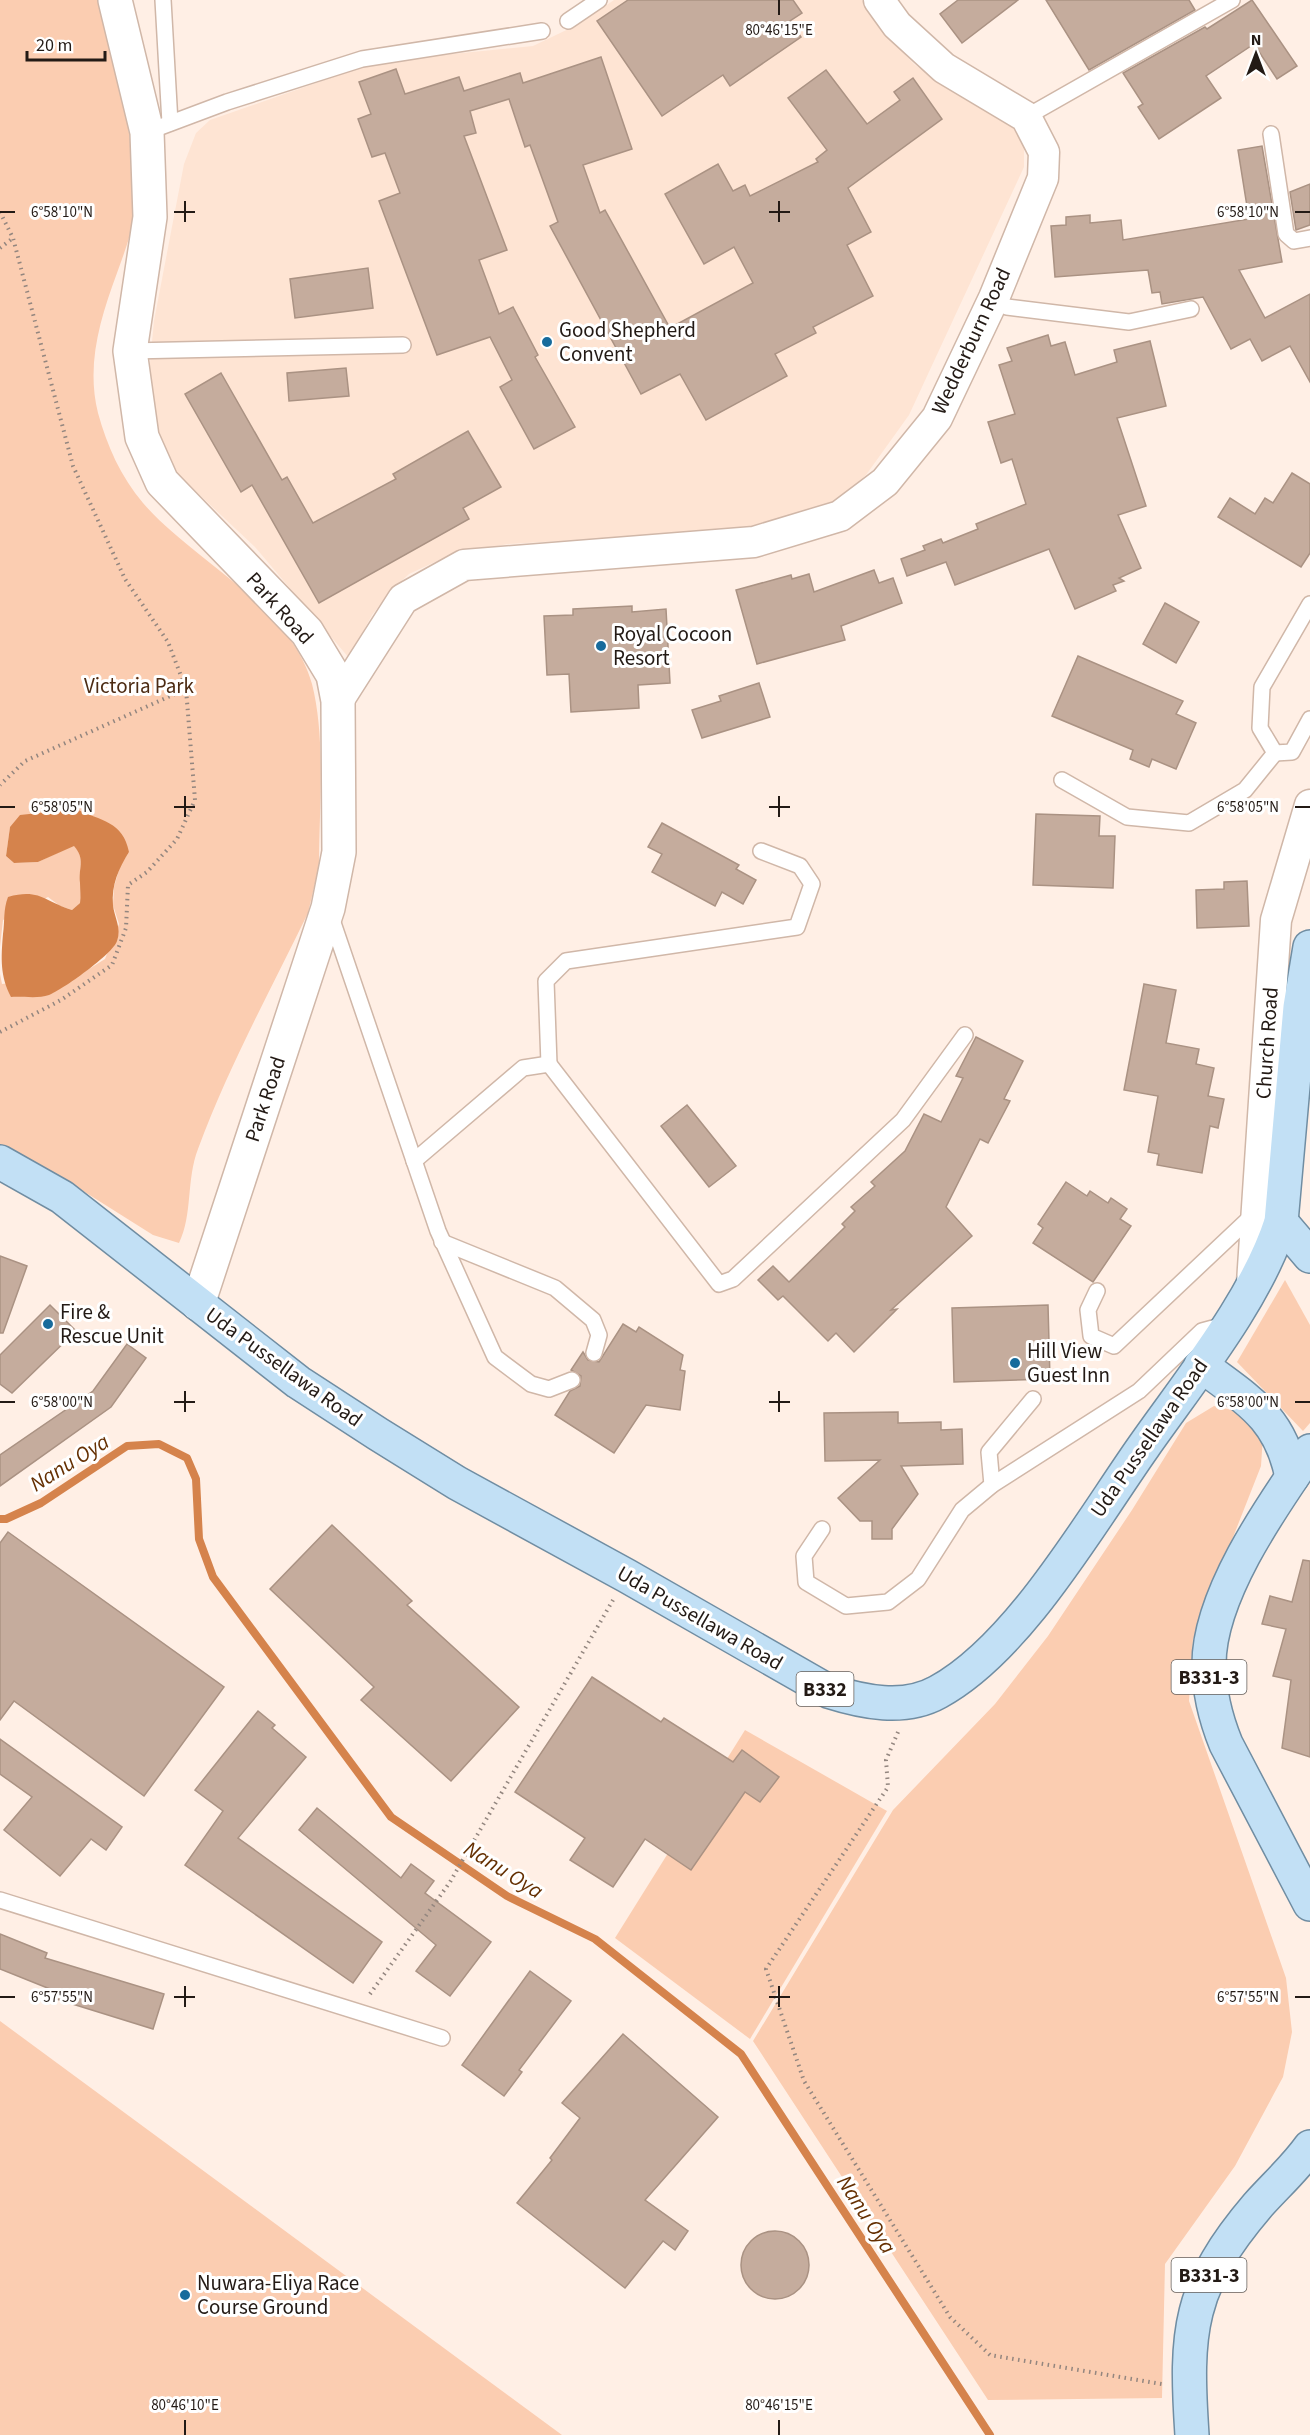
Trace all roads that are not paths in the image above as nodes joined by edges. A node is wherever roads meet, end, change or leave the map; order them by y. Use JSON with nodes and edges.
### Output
{"nodes":[{"id":1,"x":116,"y":0,"type":"edge"},
{"id":2,"x":164,"y":0,"type":"edge"},
{"id":3,"x":599,"y":0,"type":"edge"},
{"id":4,"x":879,"y":0,"type":"edge"},
{"id":5,"x":1232,"y":0,"type":"edge"},
{"id":6,"x":568,"y":21,"type":"dead end"},
{"id":7,"x":542,"y":31,"type":"dead end"},
{"id":8,"x":1026,"y":117,"type":"junction"},
{"id":9,"x":158,"y":128,"type":"junction"},
{"id":10,"x":1271,"y":134,"type":"dead end"},
{"id":11,"x":1310,"y":238,"type":"edge"},
{"id":12,"x":994,"y":298,"type":"junction"},
{"id":13,"x":1191,"y":309,"type":"dead end"},
{"id":14,"x":403,"y":345,"type":"dead end"},
{"id":15,"x":130,"y":351,"type":"junction"},
{"id":16,"x":1310,"y":604,"type":"edge"},
{"id":17,"x":338,"y":701,"type":"junction"},
{"id":18,"x":1310,"y":719,"type":"edge"},
{"id":19,"x":1275,"y":753,"type":"junction"},
{"id":20,"x":1062,"y":780,"type":"dead end"},
{"id":21,"x":1310,"y":805,"type":"edge"},
{"id":22,"x":761,"y":851,"type":"dead end"},
{"id":23,"x":328,"y":908,"type":"junction"},
{"id":24,"x":1310,"y":947,"type":"edge"},
{"id":25,"x":965,"y":1035,"type":"dead end"},
{"id":26,"x":549,"y":1064,"type":"junction"},
{"id":27,"x":414,"y":1161,"type":"junction"},
{"id":28,"x":0,"y":1162,"type":"edge"},
{"id":29,"x":1269,"y":1216,"type":"junction"},
{"id":30,"x":442,"y":1242,"type":"junction"},
{"id":31,"x":1310,"y":1256,"type":"edge"},
{"id":32,"x":1097,"y":1291,"type":"dead end"},
{"id":33,"x":198,"y":1304,"type":"junction"},
{"id":34,"x":1227,"y":1324,"type":"junction"},
{"id":35,"x":594,"y":1353,"type":"dead end"},
{"id":36,"x":1201,"y":1365,"type":"junction"},
{"id":37,"x":573,"y":1380,"type":"dead end"},
{"id":38,"x":1033,"y":1399,"type":"dead end"},
{"id":39,"x":1301,"y":1464,"type":"edge"},
{"id":40,"x":992,"y":1485,"type":"junction"},
{"id":41,"x":822,"y":1529,"type":"dead end"},
{"id":42,"x":0,"y":1900,"type":"edge"},
{"id":43,"x":1310,"y":1904,"type":"edge"},
{"id":44,"x":442,"y":2038,"type":"dead end"},
{"id":45,"x":1310,"y":2147,"type":"edge"},
{"id":46,"x":1192,"y":2435,"type":"edge"}],
"edges":[{"from":1,"to":9,"type":"street","name":"Park Road"},
{"from":2,"to":9,"type":"lane"},
{"from":3,"to":6,"type":"lane"},
{"from":4,"to":8,"type":"street"},
{"from":5,"to":8,"type":"lane"},
{"from":7,"to":9,"type":"lane"},
{"from":8,"to":12,"type":"street","name":"Wedderburn Road"},
{"from":9,"to":15,"type":"street","name":"Park Road"},
{"from":10,"to":11,"type":"lane"},
{"from":12,"to":13,"type":"lane"},
{"from":12,"to":17,"type":"street","name":"Wedderburn Road"},
{"from":14,"to":15,"type":"lane"},
{"from":15,"to":17,"type":"street","name":"Park Road"},
{"from":16,"to":19,"type":"lane"},
{"from":17,"to":23,"type":"street","name":"Park Road"},
{"from":18,"to":19,"type":"lane"},
{"from":19,"to":20,"type":"lane"},
{"from":21,"to":29,"type":"street","name":"Church Road"},
{"from":22,"to":26,"type":"lane"},
{"from":23,"to":27,"type":"lane"},
{"from":23,"to":33,"type":"street","name":"Park Road"},
{"from":24,"to":29,"type":"main road","name":"Uda Pussellawa Road","number":"B332"},
{"from":25,"to":26,"type":"lane"},
{"from":26,"to":27,"type":"lane"},
{"from":27,"to":30,"type":"lane"},
{"from":28,"to":33,"type":"main road","name":"Uda Pussellawa Road","number":"B332"},
{"from":29,"to":31,"type":"main road"},
{"from":29,"to":32,"type":"lane"},
{"from":29,"to":34,"type":"main road","name":"Uda Pussellawa Road","number":"B332"},
{"from":30,"to":35,"type":"lane"},
{"from":30,"to":37,"type":"lane"},
{"from":33,"to":36,"type":"main road","name":"Uda Pussellawa Road","number":"B332"},
{"from":34,"to":36,"type":"main road","name":"Uda Pussellawa Road","number":"B332"},
{"from":34,"to":40,"type":"lane"},
{"from":36,"to":39,"type":"main road"},
{"from":38,"to":40,"type":"lane"},
{"from":39,"to":43,"type":"main road","number":"B331-3"},
{"from":40,"to":41,"type":"lane"},
{"from":42,"to":44,"type":"lane"},
{"from":45,"to":46,"type":"main road","number":"B331-3"}]}
